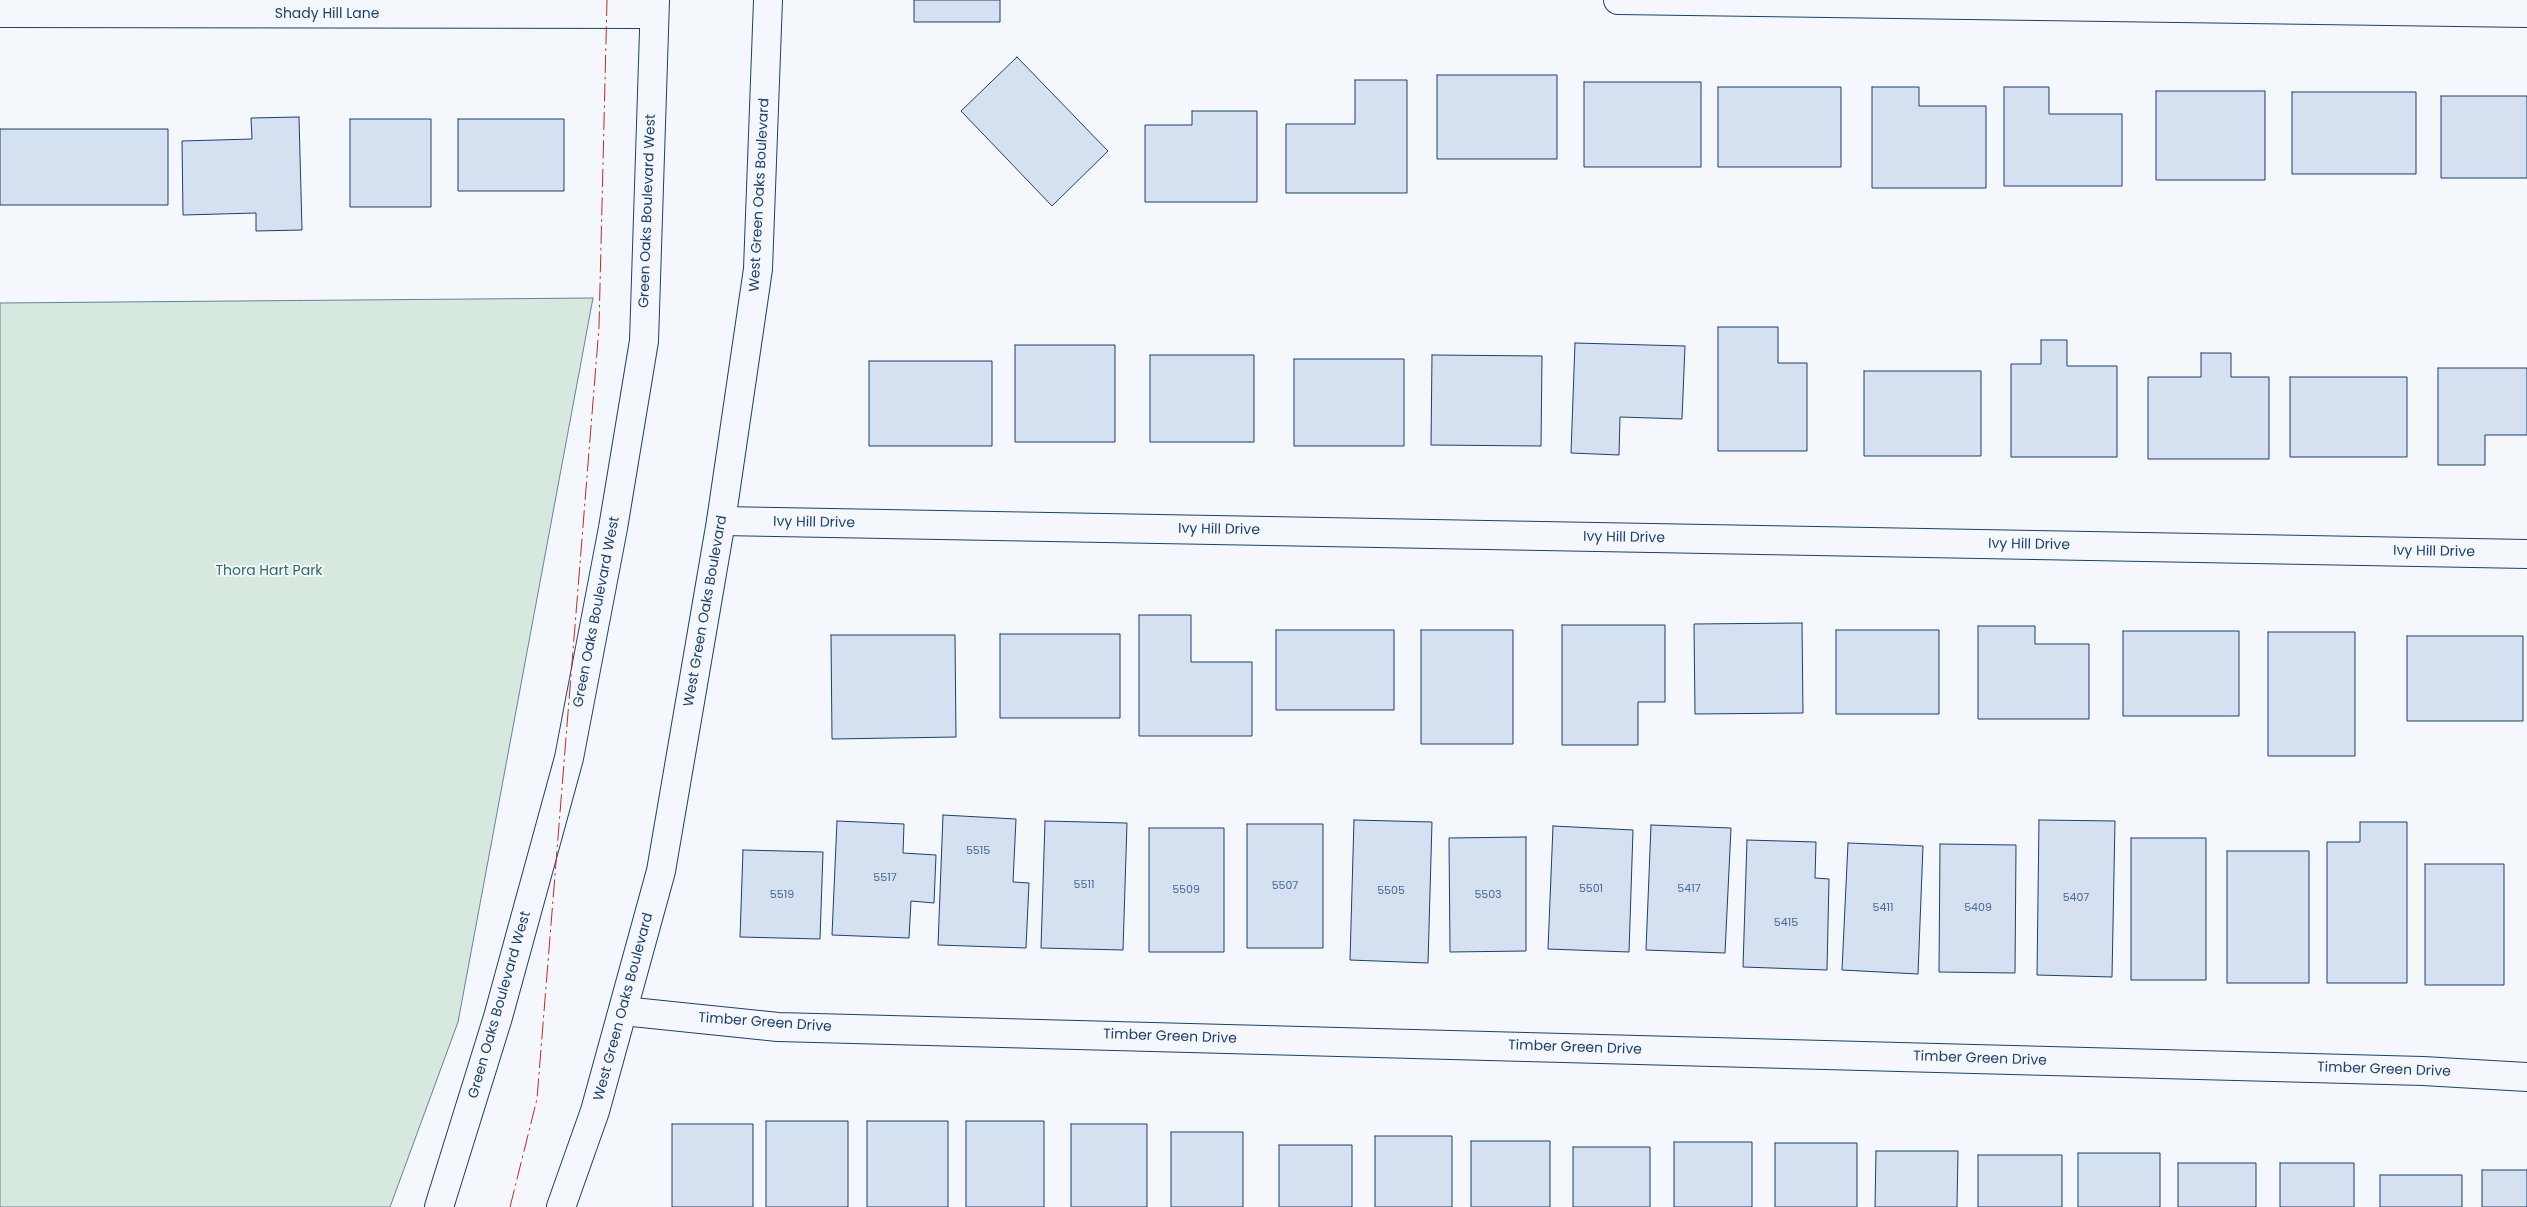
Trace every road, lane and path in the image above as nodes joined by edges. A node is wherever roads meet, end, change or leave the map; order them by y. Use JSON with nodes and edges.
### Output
{"nodes":[{"id":1,"x":768,"y":0,"type":"edge"},
{"id":2,"x":1618,"y":0,"type":"edge"},
{"id":3,"x":655,"y":7,"type":"edge"},
{"id":4,"x":0,"y":13,"type":"edge"},
{"id":5,"x":2527,"y":13,"type":"edge"},
{"id":6,"x":721,"y":522,"type":"junction"},
{"id":7,"x":2527,"y":554,"type":"edge"},
{"id":8,"x":623,"y":1011,"type":"junction"},
{"id":9,"x":2527,"y":1077,"type":"edge"},
{"id":10,"x":439,"y":1207,"type":"edge"},
{"id":11,"x":561,"y":1207,"type":"edge"}],
"edges":[{"from":1,"to":6,"type":"street","name":"West Green Oaks Boulevard"},
{"from":2,"to":5,"type":"street"},
{"from":3,"to":4,"type":"street","name":"Shady Hill Lane"},
{"from":3,"to":10,"type":"street","name":"Green Oaks Boulevard West"},
{"from":6,"to":7,"type":"street","name":"Ivy Hill Drive"},
{"from":6,"to":8,"type":"street","name":"West Green Oaks Boulevard"},
{"from":8,"to":9,"type":"street","name":"Timber Green Drive"},
{"from":8,"to":11,"type":"street","name":"West Green Oaks Boulevard"}]}
